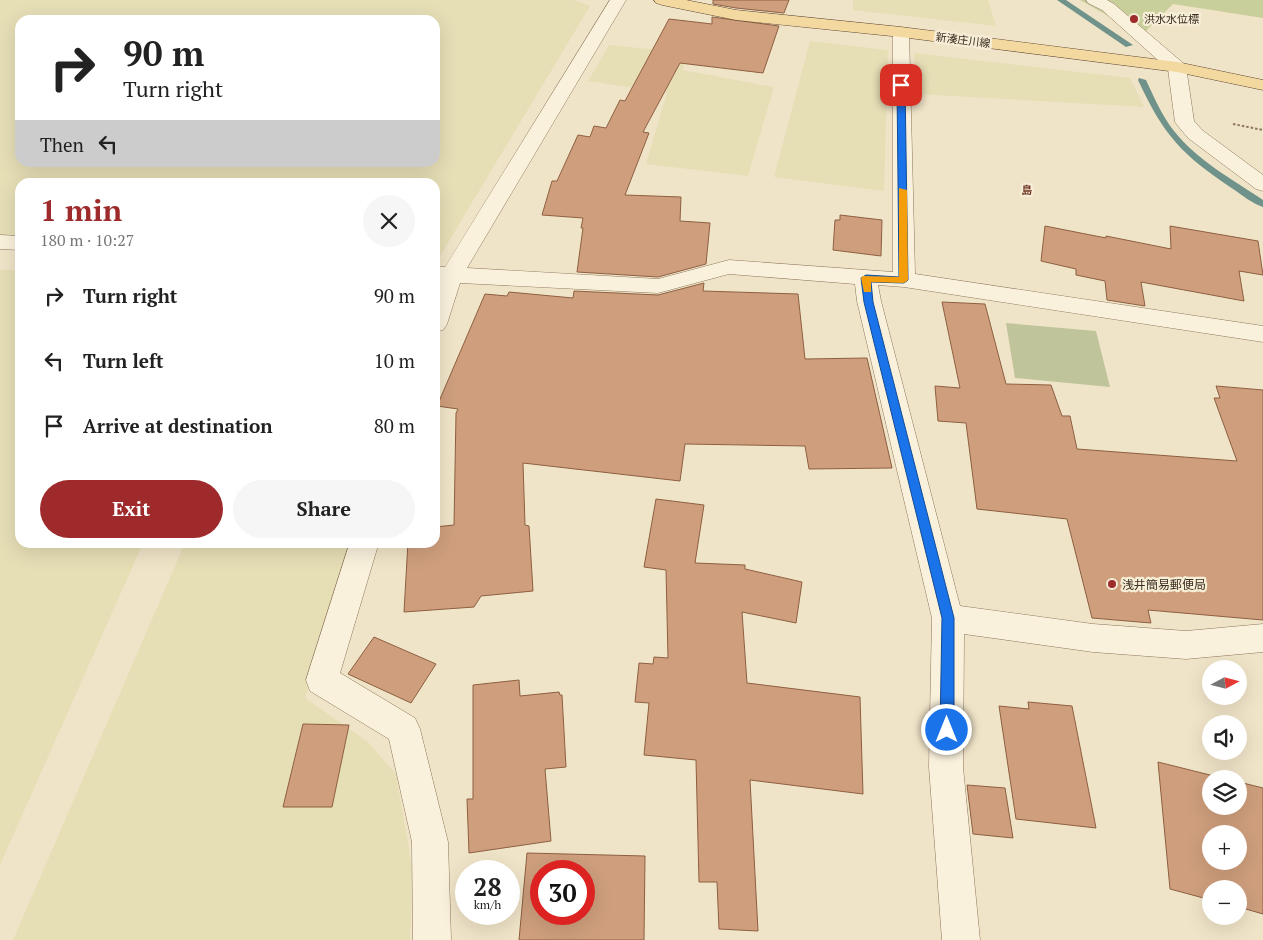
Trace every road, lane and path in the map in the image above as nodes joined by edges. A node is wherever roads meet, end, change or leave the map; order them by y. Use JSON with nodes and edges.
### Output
{"nodes":[{"id":1,"x":618,"y":0,"type":"edge"},
{"id":2,"x":662,"y":0,"type":"edge"},
{"id":3,"x":1094,"y":0,"type":"edge"},
{"id":4,"x":901,"y":32,"type":"junction"},
{"id":5,"x":1177,"y":67,"type":"junction"},
{"id":6,"x":1263,"y":84,"type":"edge"},
{"id":7,"x":1263,"y":185,"type":"edge"},
{"id":8,"x":0,"y":242,"type":"edge"},
{"id":9,"x":15,"y":243,"type":"edge"},
{"id":10,"x":443,"y":275,"type":"edge"},
{"id":11,"x":866,"y":278,"type":"junction"},
{"id":12,"x":904,"y":280,"type":"junction"},
{"id":13,"x":440,"y":293,"type":"edge"},
{"id":14,"x":1263,"y":334,"type":"edge"},
{"id":15,"x":363,"y":548,"type":"edge"},
{"id":16,"x":948,"y":618,"type":"junction"},
{"id":17,"x":1263,"y":638,"type":"edge"},
{"id":18,"x":432,"y":940,"type":"edge"},
{"id":19,"x":961,"y":940,"type":"edge"}],
"edges":[{"from":1,"to":10,"type":"street"},
{"from":2,"to":4,"type":"main road","name":"新湊庄川線"},
{"from":3,"to":5,"type":"street"},
{"from":4,"to":5,"type":"main road","name":"新湊庄川線"},
{"from":4,"to":12,"type":"street"},
{"from":5,"to":6,"type":"main road","name":"新湊庄川線"},
{"from":5,"to":7,"type":"street"},
{"from":8,"to":9,"type":"street"},
{"from":10,"to":11,"type":"street"},
{"from":10,"to":13,"type":"street"},
{"from":11,"to":12,"type":"street"},
{"from":11,"to":16,"type":"street"},
{"from":12,"to":14,"type":"street"},
{"from":15,"to":18,"type":"street"},
{"from":16,"to":17,"type":"street"},
{"from":16,"to":19,"type":"street"}]}
